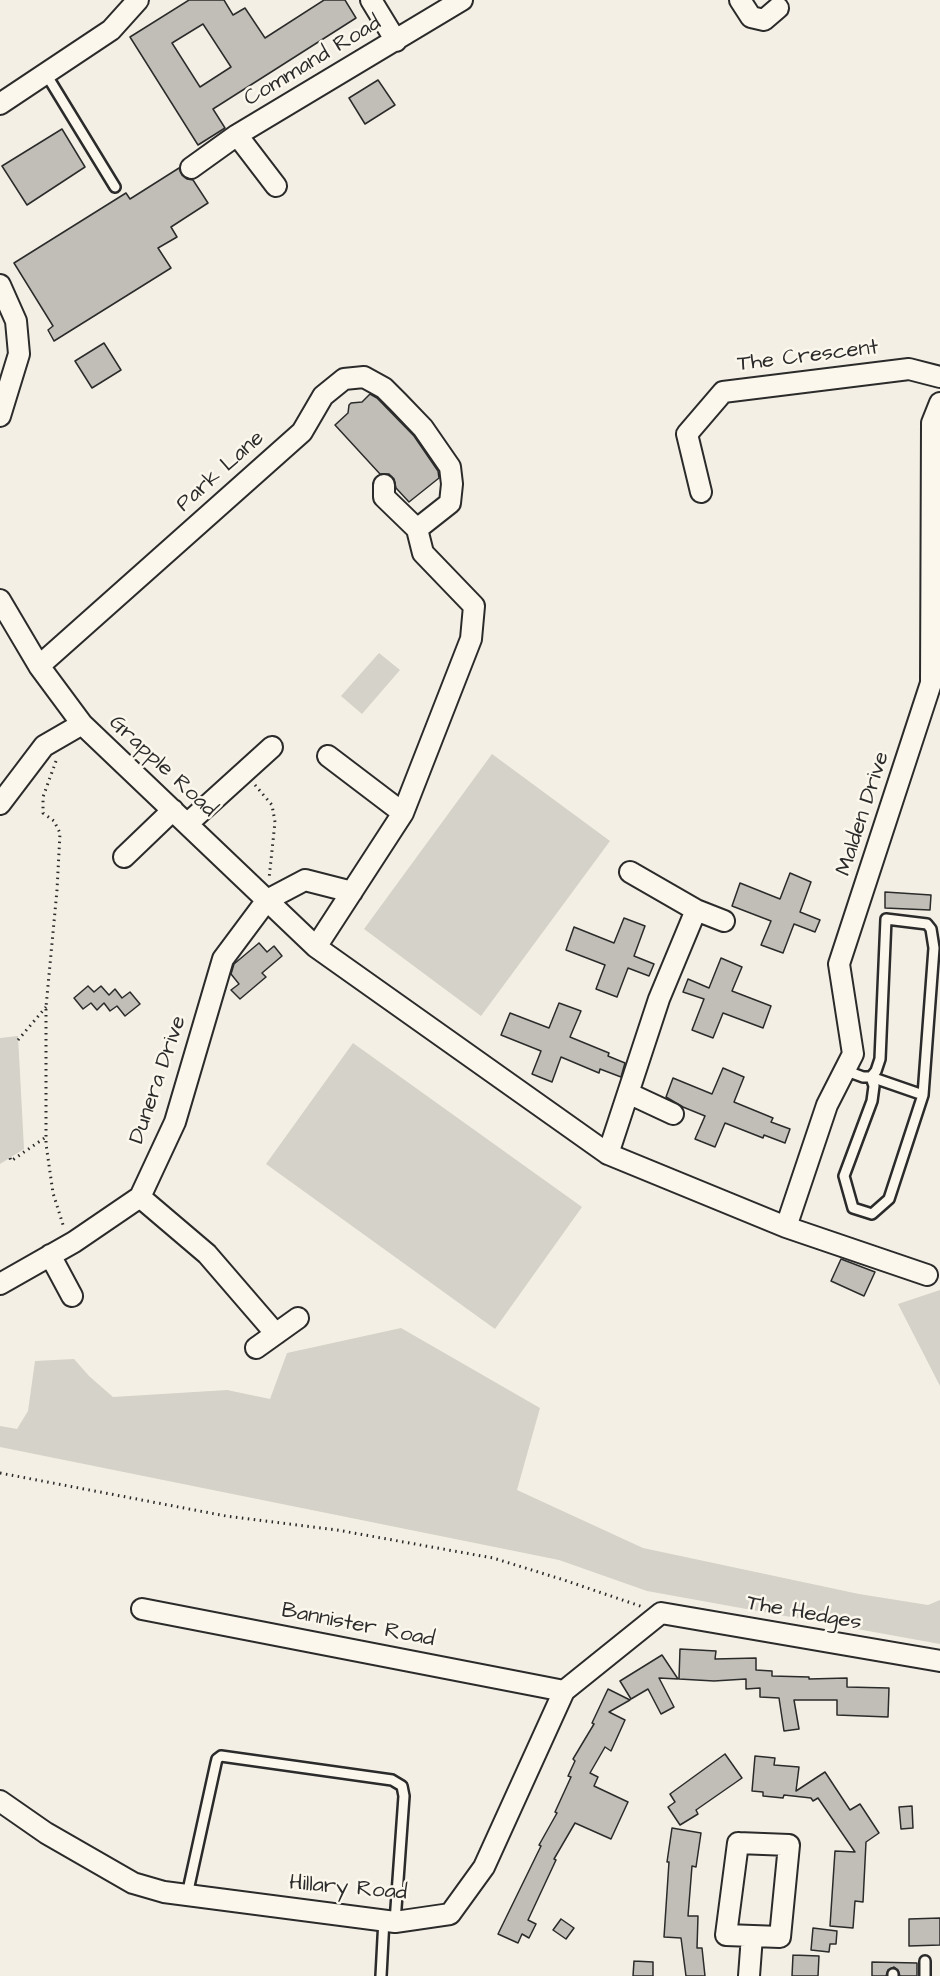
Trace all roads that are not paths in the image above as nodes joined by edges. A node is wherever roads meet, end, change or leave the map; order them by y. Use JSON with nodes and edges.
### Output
{"nodes":[{"id":1,"x":138,"y":0,"type":"edge"},
{"id":2,"x":371,"y":0,"type":"edge"},
{"id":3,"x":462,"y":0,"type":"edge"},
{"id":4,"x":740,"y":0,"type":"edge"},
{"id":5,"x":778,"y":8,"type":"dead end"},
{"id":6,"x":396,"y":41,"type":"junction"},
{"id":7,"x":46,"y":74,"type":"junction"},
{"id":8,"x":0,"y":104,"type":"edge"},
{"id":9,"x":237,"y":135,"type":"junction"},
{"id":10,"x":191,"y":168,"type":"dead end"},
{"id":11,"x":276,"y":186,"type":"dead end"},
{"id":12,"x":115,"y":187,"type":"dead end"},
{"id":13,"x":0,"y":285,"type":"edge"},
{"id":14,"x":940,"y":377,"type":"edge"},
{"id":15,"x":940,"y":403,"type":"edge"},
{"id":16,"x":0,"y":416,"type":"edge"},
{"id":17,"x":384,"y":485,"type":"dead end"},
{"id":18,"x":701,"y":492,"type":"dead end"},
{"id":19,"x":417,"y":529,"type":"junction"},
{"id":20,"x":0,"y":600,"type":"edge"},
{"id":21,"x":39,"y":666,"type":"junction"},
{"id":22,"x":936,"y":683,"type":"edge"},
{"id":23,"x":82,"y":724,"type":"junction"},
{"id":24,"x":272,"y":747,"type":"dead end"},
{"id":25,"x":328,"y":756,"type":"dead end"},
{"id":26,"x":0,"y":804,"type":"edge"},
{"id":27,"x":403,"y":813,"type":"junction"},
{"id":28,"x":180,"y":817,"type":"junction"},
{"id":29,"x":124,"y":857,"type":"dead end"},
{"id":30,"x":630,"y":872,"type":"dead end"},
{"id":31,"x":352,"y":892,"type":"junction"},
{"id":32,"x":262,"y":895,"type":"junction"},
{"id":33,"x":696,"y":910,"type":"junction"},
{"id":34,"x":724,"y":921,"type":"dead end"},
{"id":35,"x":316,"y":947,"type":"junction"},
{"id":36,"x":844,"y":1070,"type":"junction"},
{"id":37,"x":871,"y":1077,"type":"junction"},
{"id":38,"x":628,"y":1092,"type":"junction"},
{"id":39,"x":922,"y":1095,"type":"junction"},
{"id":40,"x":673,"y":1114,"type":"dead end"},
{"id":41,"x":608,"y":1154,"type":"junction"},
{"id":42,"x":140,"y":1197,"type":"junction"},
{"id":43,"x":786,"y":1227,"type":"junction"},
{"id":44,"x":50,"y":1255,"type":"junction"},
{"id":45,"x":927,"y":1275,"type":"dead end"},
{"id":46,"x":0,"y":1284,"type":"edge"},
{"id":47,"x":72,"y":1296,"type":"dead end"},
{"id":48,"x":298,"y":1318,"type":"dead end"},
{"id":49,"x":276,"y":1334,"type":"junction"},
{"id":50,"x":256,"y":1348,"type":"dead end"},
{"id":51,"x":142,"y":1609,"type":"dead end"},
{"id":52,"x":661,"y":1613,"type":"joint"},
{"id":53,"x":940,"y":1661,"type":"edge"},
{"id":54,"x":564,"y":1691,"type":"junction"},
{"id":55,"x":0,"y":1801,"type":"edge"},
{"id":56,"x":187,"y":1895,"type":"junction"},
{"id":57,"x":390,"y":1920,"type":"junction"},
{"id":58,"x":752,"y":1936,"type":"junction"},
{"id":59,"x":925,"y":1961,"type":"dead end"},
{"id":60,"x":381,"y":1976,"type":"edge"},
{"id":61,"x":749,"y":1976,"type":"edge"},
{"id":62,"x":925,"y":1976,"type":"edge"}],
"edges":[{"from":1,"to":7,"type":"street"},
{"from":2,"to":6,"type":"street"},
{"from":3,"to":6,"type":"street","name":"Command Road"},
{"from":4,"to":5,"type":"street"},
{"from":6,"to":9,"type":"street","name":"Command Road"},
{"from":7,"to":8,"type":"street"},
{"from":7,"to":12,"type":"lane"},
{"from":9,"to":10,"type":"street","name":"Command Road"},
{"from":9,"to":11,"type":"street"},
{"from":13,"to":16,"type":"street"},
{"from":14,"to":18,"type":"street","name":"The Crescent"},
{"from":15,"to":22,"type":"street","name":"Malden Drive"},
{"from":17,"to":19,"type":"street"},
{"from":19,"to":21,"type":"street","name":"Park Lane"},
{"from":19,"to":27,"type":"street"},
{"from":20,"to":21,"type":"street","name":"Grapple Road"},
{"from":21,"to":23,"type":"street","name":"Grapple Road"},
{"from":22,"to":36,"type":"street","name":"Malden Drive"},
{"from":23,"to":26,"type":"street"},
{"from":23,"to":28,"type":"street","name":"Grapple Road"},
{"from":24,"to":28,"type":"street"},
{"from":25,"to":27,"type":"street"},
{"from":27,"to":31,"type":"street"},
{"from":28,"to":29,"type":"street"},
{"from":28,"to":32,"type":"street","name":"Grapple Road"},
{"from":30,"to":33,"type":"street"},
{"from":31,"to":32,"type":"street"},
{"from":31,"to":35,"type":"street"},
{"from":32,"to":35,"type":"street","name":"Grapple Road"},
{"from":32,"to":42,"type":"street","name":"Dunera Drive"},
{"from":33,"to":34,"type":"street"},
{"from":33,"to":38,"type":"street"},
{"from":35,"to":41,"type":"street","name":"Grapple Road"},
{"from":36,"to":37,"type":"lane"},
{"from":36,"to":43,"type":"street","name":"Malden Drive"},
{"from":37,"to":39,"type":"lane"},
{"from":37,"to":39,"type":"lane"},
{"from":37,"to":39,"type":"lane"},
{"from":38,"to":40,"type":"street"},
{"from":38,"to":41,"type":"street"},
{"from":41,"to":43,"type":"street","name":"Grapple Road"},
{"from":42,"to":44,"type":"street"},
{"from":42,"to":49,"type":"street"},
{"from":43,"to":45,"type":"street","name":"Grapple Road"},
{"from":44,"to":46,"type":"street"},
{"from":44,"to":47,"type":"street"},
{"from":48,"to":49,"type":"street"},
{"from":49,"to":50,"type":"street"},
{"from":51,"to":54,"type":"street","name":"Bannister Road"},
{"from":52,"to":53,"type":"street","name":"The Hedges"},
{"from":52,"to":54,"type":"street","name":"Hillary Road"},
{"from":54,"to":57,"type":"street","name":"Hillary Road"},
{"from":55,"to":56,"type":"street","name":"Hillary Road"},
{"from":56,"to":57,"type":"street","name":"Hillary Road"},
{"from":56,"to":57,"type":"lane"},
{"from":57,"to":60,"type":"lane"},
{"from":58,"to":58,"type":"street"},
{"from":58,"to":61,"type":"street"},
{"from":59,"to":62,"type":"lane"}]}
